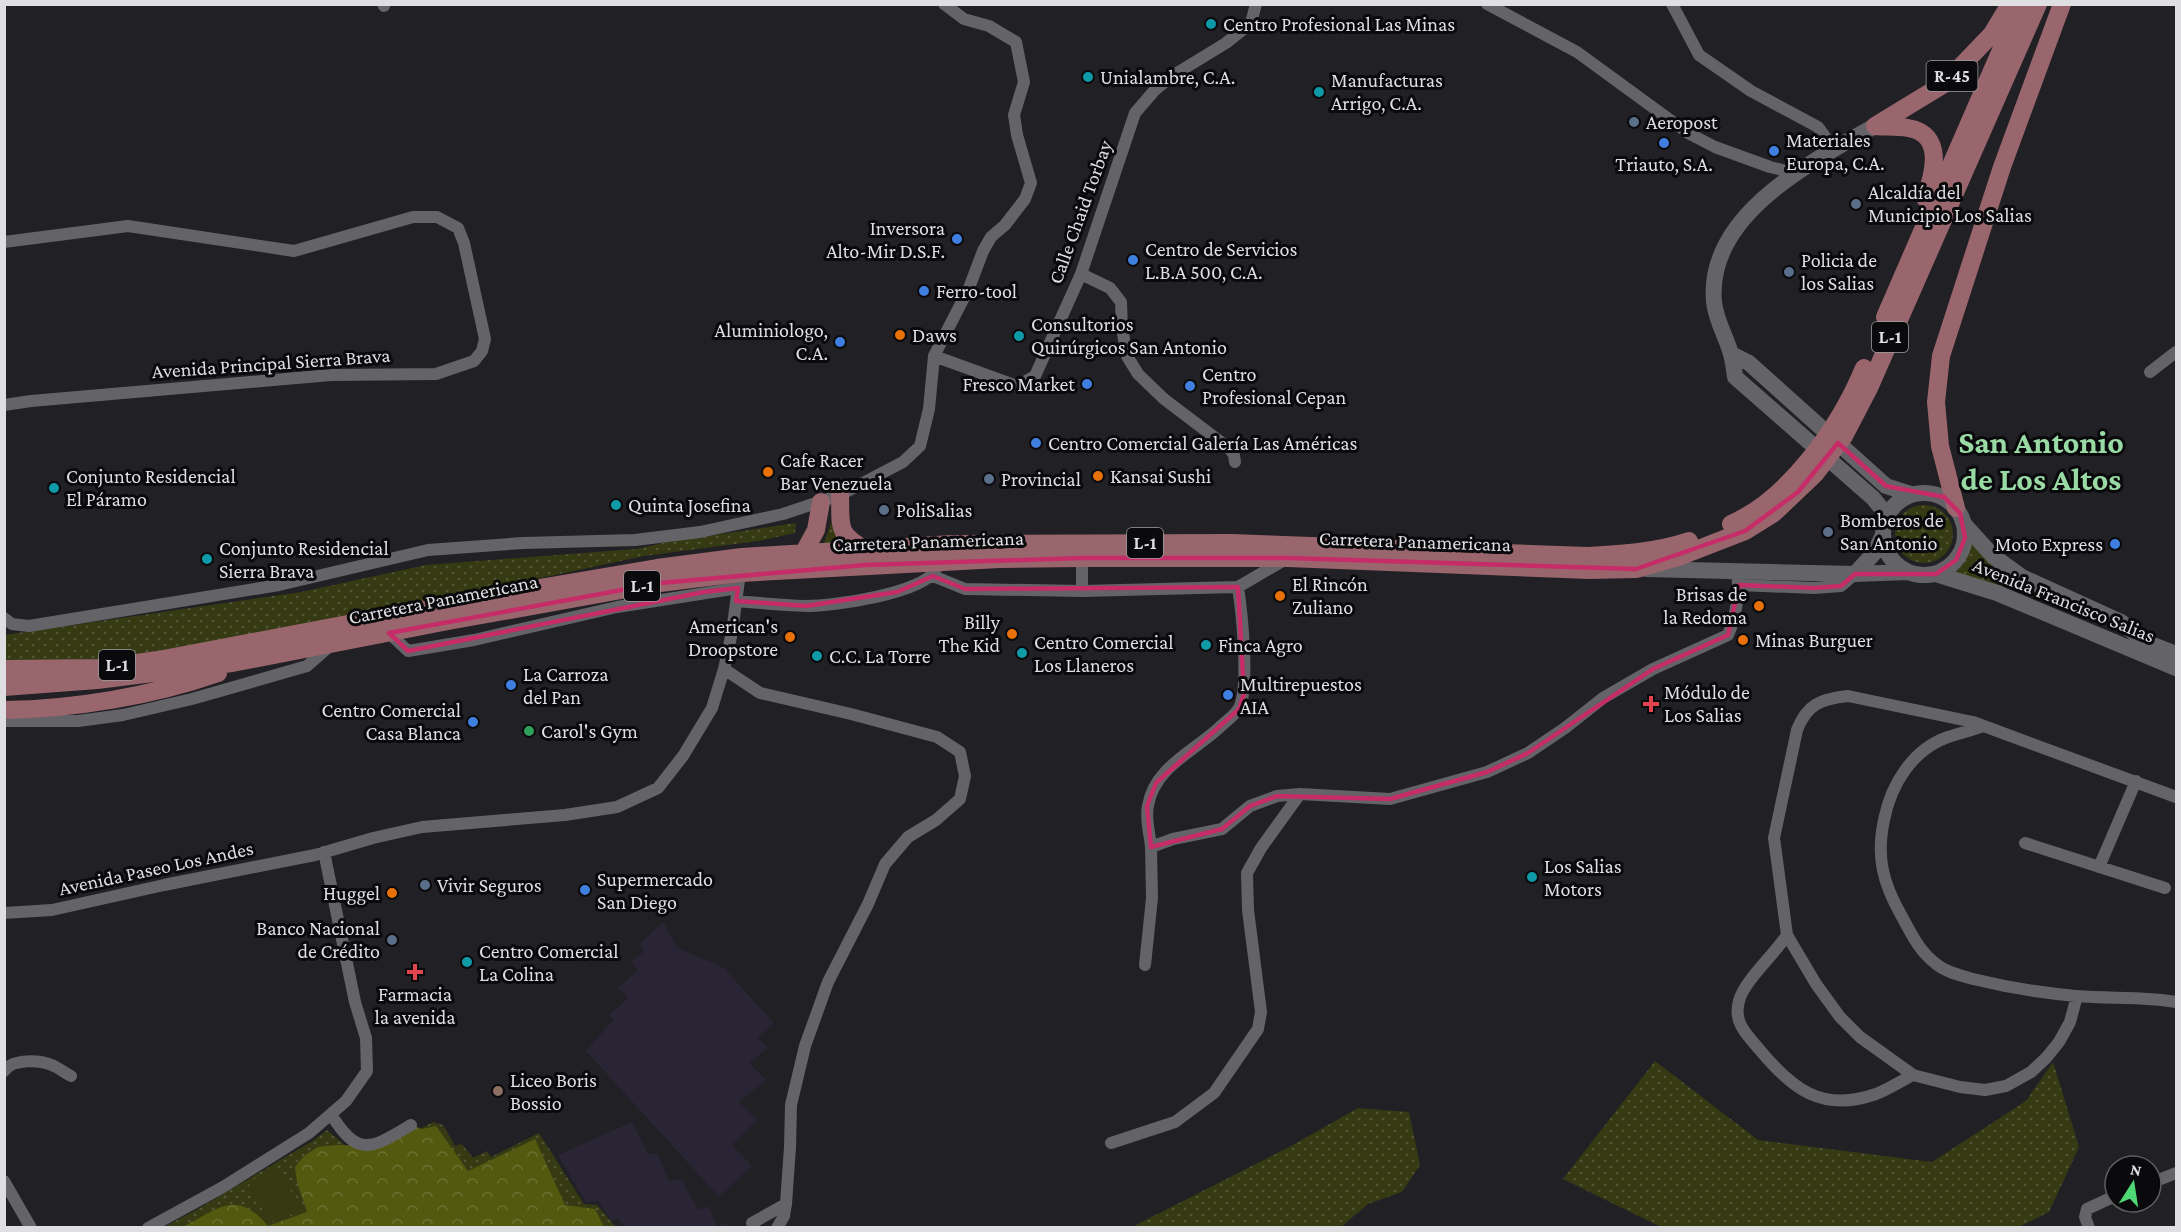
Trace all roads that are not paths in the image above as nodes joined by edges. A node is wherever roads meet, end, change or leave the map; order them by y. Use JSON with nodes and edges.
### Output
{"nodes":[{"id":1,"x":944,"y":4,"type":"edge"},
{"id":2,"x":1256,"y":4,"type":"edge"},
{"id":3,"x":1487,"y":4,"type":"edge"},
{"id":4,"x":1672,"y":4,"type":"edge"},
{"id":5,"x":2010,"y":4,"type":"edge"},
{"id":6,"x":2021,"y":4,"type":"edge"},
{"id":7,"x":2038,"y":4,"type":"edge"},
{"id":8,"x":2062,"y":4,"type":"edge"},
{"id":9,"x":1875,"y":126,"type":"junction"},
{"id":10,"x":1833,"y":149,"type":"junction"},
{"id":11,"x":1795,"y":173,"type":"junction"},
{"id":12,"x":4,"y":242,"type":"edge"},
{"id":13,"x":1913,"y":253,"type":"junction"},
{"id":14,"x":1081,"y":274,"type":"junction"},
{"id":15,"x":2176,"y":352,"type":"edge"},
{"id":16,"x":1731,"y":354,"type":"junction"},
{"id":17,"x":934,"y":356,"type":"junction"},
{"id":18,"x":2150,"y":372,"type":"dead end"},
{"id":19,"x":4,"y":405,"type":"edge"},
{"id":20,"x":1235,"y":462,"type":"dead end"},
{"id":21,"x":1911,"y":494,"type":"junction"},
{"id":22,"x":840,"y":495,"type":"junction"},
{"id":23,"x":821,"y":502,"type":"junction"},
{"id":24,"x":1956,"y":508,"type":"junction"},
{"id":25,"x":1886,"y":514,"type":"junction"},
{"id":26,"x":1965,"y":525,"type":"junction"},
{"id":27,"x":1882,"y":537,"type":"junction"},
{"id":28,"x":866,"y":550,"type":"junction"},
{"id":29,"x":804,"y":552,"type":"junction"},
{"id":30,"x":1082,"y":558,"type":"junction"},
{"id":31,"x":1287,"y":558,"type":"junction"},
{"id":32,"x":935,"y":569,"type":"junction"},
{"id":33,"x":1636,"y":569,"type":"junction"},
{"id":34,"x":1908,"y":572,"type":"junction"},
{"id":35,"x":1855,"y":574,"type":"junction"},
{"id":36,"x":1936,"y":574,"type":"junction"},
{"id":37,"x":1738,"y":578,"type":"junction"},
{"id":38,"x":739,"y":580,"type":"junction"},
{"id":39,"x":1238,"y":587,"type":"junction"},
{"id":40,"x":1082,"y":591,"type":"junction"},
{"id":41,"x":736,"y":601,"type":"junction"},
{"id":42,"x":4,"y":618,"type":"edge"},
{"id":43,"x":333,"y":643,"type":"junction"},
{"id":44,"x":2176,"y":654,"type":"edge"},
{"id":45,"x":262,"y":658,"type":"junction"},
{"id":46,"x":2176,"y":668,"type":"edge"},
{"id":47,"x":4,"y":669,"type":"edge"},
{"id":48,"x":724,"y":669,"type":"junction"},
{"id":49,"x":4,"y":687,"type":"edge"},
{"id":50,"x":4,"y":710,"type":"edge"},
{"id":51,"x":4,"y":721,"type":"edge"},
{"id":52,"x":1983,"y":726,"type":"junction"},
{"id":53,"x":2136,"y":781,"type":"junction"},
{"id":54,"x":1300,"y":794,"type":"junction"},
{"id":55,"x":2176,"y":797,"type":"edge"},
{"id":56,"x":2025,"y":843,"type":"dead end"},
{"id":57,"x":1151,"y":847,"type":"junction"},
{"id":58,"x":320,"y":854,"type":"junction"},
{"id":59,"x":2099,"y":867,"type":"junction"},
{"id":60,"x":2165,"y":888,"type":"dead end"},
{"id":61,"x":4,"y":913,"type":"edge"},
{"id":62,"x":1787,"y":935,"type":"junction"},
{"id":63,"x":1145,"y":965,"type":"dead end"},
{"id":64,"x":2077,"y":996,"type":"junction"},
{"id":65,"x":2176,"y":1002,"type":"edge"},
{"id":66,"x":4,"y":1071,"type":"edge"},
{"id":67,"x":71,"y":1076,"type":"dead end"},
{"id":68,"x":1913,"y":1076,"type":"junction"},
{"id":69,"x":331,"y":1114,"type":"junction"},
{"id":70,"x":411,"y":1125,"type":"dead end"},
{"id":71,"x":1111,"y":1143,"type":"dead end"},
{"id":72,"x":4,"y":1181,"type":"edge"},
{"id":73,"x":2103,"y":1202,"type":"edge"},
{"id":74,"x":786,"y":1204,"type":"junction"},
{"id":75,"x":752,"y":1223,"type":"dead end"},
{"id":76,"x":31,"y":1227,"type":"edge"},
{"id":77,"x":148,"y":1227,"type":"edge"},
{"id":78,"x":777,"y":1227,"type":"edge"},
{"id":79,"x":2089,"y":1227,"type":"edge"}],
"edges":[{"from":1,"to":17,"type":"street"},
{"from":2,"to":14,"type":"street","name":"Calle Chaid Torbay"},
{"from":3,"to":11,"type":"street"},
{"from":4,"to":10,"type":"street"},
{"from":5,"to":9,"type":"main road","number":"R-45"},
{"from":6,"to":13,"type":"main road","name":"Carretera Panamericana","number":"L-1"},
{"from":7,"to":33,"type":"main road","name":"Carretera Panamericana","number":"L-1"},
{"from":8,"to":24,"type":"main road"},
{"from":9,"to":10,"type":"street","number":"R-45"},
{"from":9,"to":13,"type":"main road","number":"L-1"},
{"from":10,"to":11,"type":"street","number":"R-45"},
{"from":11,"to":16,"type":"street","number":"R-45"},
{"from":12,"to":19,"type":"street","name":"Avenida Principal Sierra Brava"},
{"from":13,"to":28,"type":"main road","name":"Carretera Panamericana","number":"L-1"},
{"from":14,"to":17,"type":"street","name":"Calle Chaid Torbay"},
{"from":14,"to":20,"type":"street"},
{"from":15,"to":18,"type":"street"},
{"from":16,"to":21,"type":"street"},
{"from":16,"to":25,"type":"street","number":"R-45"},
{"from":17,"to":22,"type":"street"},
{"from":21,"to":24,"type":"street"},
{"from":21,"to":25,"type":"street"},
{"from":22,"to":23,"type":"street"},
{"from":22,"to":28,"type":"main road"},
{"from":23,"to":29,"type":"main road"},
{"from":23,"to":42,"type":"street"},
{"from":24,"to":26,"type":"street"},
{"from":25,"to":27,"type":"street"},
{"from":26,"to":36,"type":"street"},
{"from":26,"to":44,"type":"street","name":"Avenida Francisco Salias"},
{"from":27,"to":34,"type":"street"},
{"from":27,"to":35,"type":"street"},
{"from":28,"to":29,"type":"main road","name":"Carretera Panamericana","number":"L-1"},
{"from":29,"to":47,"type":"main road","name":"Carretera Panamericana","number":"L-1"},
{"from":30,"to":31,"type":"main road","name":"Carretera Panamericana","number":"L-1"},
{"from":30,"to":32,"type":"main road","name":"Carretera Panamericana","number":"L-1"},
{"from":30,"to":40,"type":"street"},
{"from":31,"to":33,"type":"main road","name":"Carretera Panamericana","number":"L-1"},
{"from":31,"to":39,"type":"street"},
{"from":32,"to":38,"type":"main road","name":"Carretera Panamericana","number":"L-1"},
{"from":32,"to":40,"type":"street"},
{"from":32,"to":41,"type":"street"},
{"from":33,"to":37,"type":"street"},
{"from":34,"to":35,"type":"street"},
{"from":34,"to":36,"type":"street"},
{"from":35,"to":37,"type":"street"},
{"from":36,"to":46,"type":"street","name":"Avenida Francisco Salias"},
{"from":37,"to":54,"type":"street"},
{"from":38,"to":41,"type":"street","name":"Avenida Paseo Los Andes"},
{"from":38,"to":43,"type":"main road","name":"Carretera Panamericana","number":"L-1"},
{"from":39,"to":40,"type":"street"},
{"from":39,"to":57,"type":"street"},
{"from":41,"to":48,"type":"street","name":"Avenida Paseo Los Andes"},
{"from":43,"to":45,"type":"main road","name":"Carretera Panamericana","number":"L-1"},
{"from":43,"to":51,"type":"street"},
{"from":45,"to":49,"type":"main road","name":"Carretera Panamericana","number":"L-1"},
{"from":45,"to":50,"type":"main road","number":"L-1"},
{"from":48,"to":58,"type":"street","name":"Avenida Paseo Los Andes"},
{"from":48,"to":74,"type":"street"},
{"from":52,"to":53,"type":"street"},
{"from":52,"to":62,"type":"street"},
{"from":52,"to":64,"type":"street"},
{"from":53,"to":55,"type":"street"},
{"from":53,"to":59,"type":"street"},
{"from":54,"to":57,"type":"street"},
{"from":54,"to":71,"type":"street"},
{"from":56,"to":59,"type":"street"},
{"from":57,"to":63,"type":"street"},
{"from":58,"to":61,"type":"street","name":"Avenida Paseo Los Andes"},
{"from":58,"to":69,"type":"street"},
{"from":59,"to":60,"type":"street"},
{"from":62,"to":68,"type":"street"},
{"from":62,"to":68,"type":"street"},
{"from":64,"to":65,"type":"street"},
{"from":64,"to":68,"type":"street"},
{"from":66,"to":67,"type":"street"},
{"from":69,"to":70,"type":"street"},
{"from":69,"to":77,"type":"street"},
{"from":72,"to":76,"type":"street"},
{"from":73,"to":79,"type":"street"},
{"from":74,"to":75,"type":"street"},
{"from":74,"to":78,"type":"street"}]}
